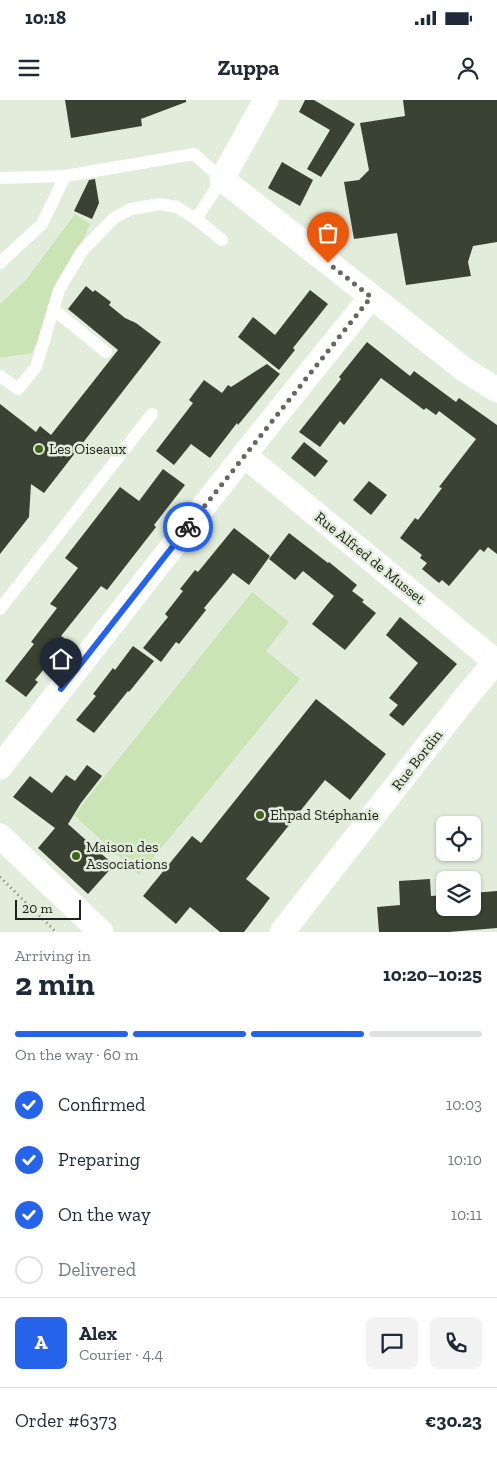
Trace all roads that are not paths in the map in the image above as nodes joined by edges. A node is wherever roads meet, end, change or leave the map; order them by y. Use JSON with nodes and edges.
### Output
{"nodes":[{"id":1,"x":266,"y":100,"type":"edge"},
{"id":2,"x":65,"y":176,"type":"junction"},
{"id":3,"x":0,"y":178,"type":"edge"},
{"id":4,"x":222,"y":179,"type":"junction"},
{"id":5,"x":196,"y":219,"type":"junction"},
{"id":6,"x":222,"y":240,"type":"dead end"},
{"id":7,"x":0,"y":263,"type":"edge"},
{"id":8,"x":371,"y":297,"type":"junction"},
{"id":9,"x":53,"y":309,"type":"junction"},
{"id":10,"x":106,"y":352,"type":"dead end"},
{"id":11,"x":0,"y":376,"type":"edge"},
{"id":12,"x":497,"y":390,"type":"edge"},
{"id":13,"x":152,"y":414,"type":"dead end"},
{"id":14,"x":244,"y":456,"type":"junction"},
{"id":15,"x":0,"y":608,"type":"edge"},
{"id":16,"x":496,"y":661,"type":"edge"},
{"id":17,"x":0,"y":767,"type":"edge"},
{"id":18,"x":0,"y":836,"type":"edge"},
{"id":19,"x":101,"y":932,"type":"edge"},
{"id":20,"x":282,"y":932,"type":"edge"}],
"edges":[{"from":1,"to":4,"type":"street"},
{"from":2,"to":3,"type":"lane"},
{"from":2,"to":4,"type":"lane"},
{"from":2,"to":7,"type":"lane"},
{"from":4,"to":5,"type":"lane"},
{"from":4,"to":8,"type":"street"},
{"from":5,"to":6,"type":"lane"},
{"from":5,"to":9,"type":"lane"},
{"from":8,"to":12,"type":"street"},
{"from":8,"to":14,"type":"street"},
{"from":9,"to":10,"type":"lane"},
{"from":9,"to":11,"type":"lane"},
{"from":13,"to":15,"type":"lane"},
{"from":14,"to":16,"type":"street","name":"Rue Alfred de Musset"},
{"from":14,"to":17,"type":"street"},
{"from":16,"to":20,"type":"street","name":"Rue Bordin"},
{"from":18,"to":19,"type":"street"}]}
